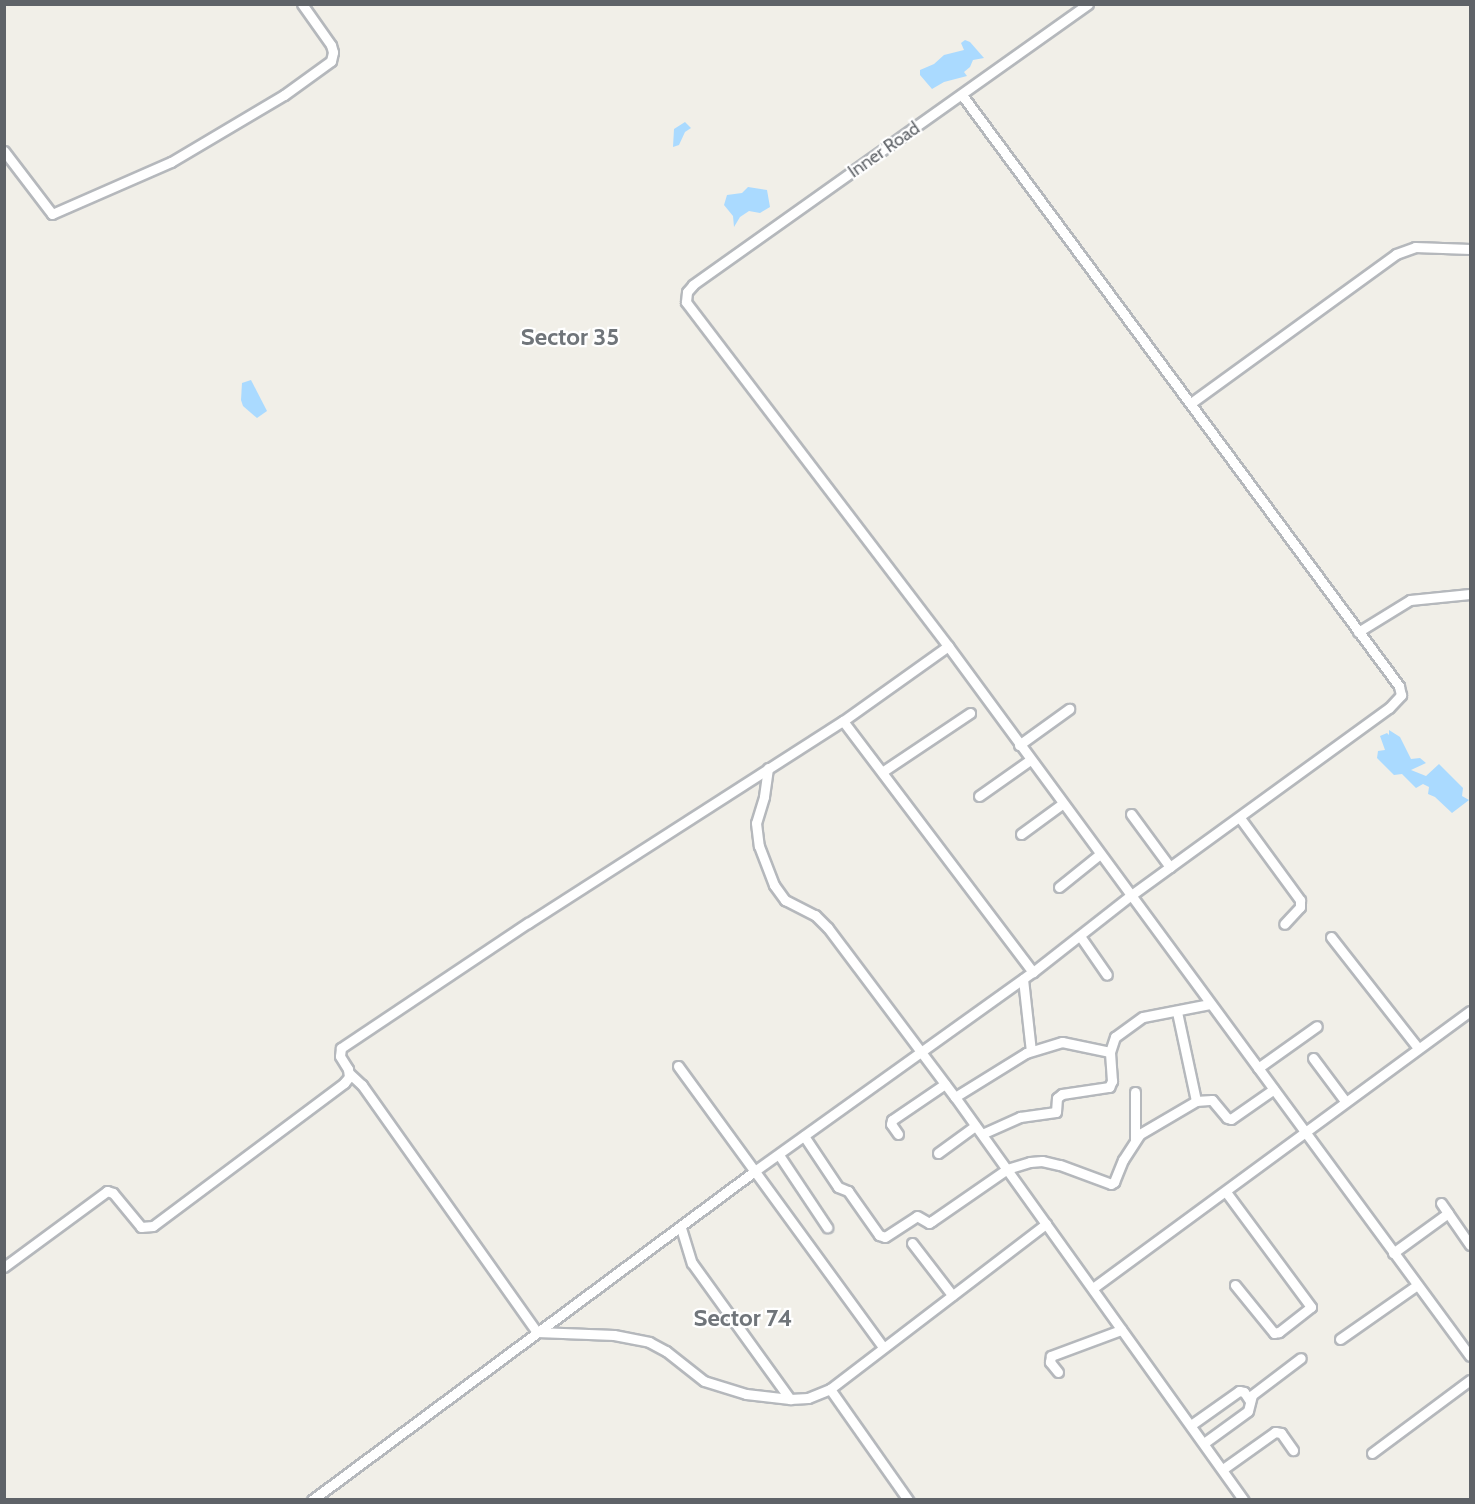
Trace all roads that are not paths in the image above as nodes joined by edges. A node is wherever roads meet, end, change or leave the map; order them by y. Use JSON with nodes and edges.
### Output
{"nodes":[{"id":1,"x":302,"y":4,"type":"edge"},
{"id":2,"x":1088,"y":4,"type":"edge"},
{"id":3,"x":962,"y":95,"type":"junction"},
{"id":4,"x":4,"y":150,"type":"edge"},
{"id":5,"x":1470,"y":249,"type":"edge"},
{"id":6,"x":1191,"y":403,"type":"junction"},
{"id":7,"x":1470,"y":594,"type":"edge"},
{"id":8,"x":1358,"y":632,"type":"junction"},
{"id":9,"x":948,"y":646,"type":"junction"},
{"id":10,"x":1069,"y":709,"type":"dead end"},
{"id":11,"x":970,"y":713,"type":"dead end"},
{"id":12,"x":843,"y":721,"type":"junction"},
{"id":13,"x":1019,"y":745,"type":"junction"},
{"id":14,"x":1030,"y":760,"type":"junction"},
{"id":15,"x":768,"y":768,"type":"junction"},
{"id":16,"x":882,"y":772,"type":"junction"},
{"id":17,"x":979,"y":796,"type":"dead end"},
{"id":18,"x":1062,"y":804,"type":"junction"},
{"id":19,"x":1131,"y":814,"type":"dead end"},
{"id":20,"x":1240,"y":818,"type":"junction"},
{"id":21,"x":1021,"y":834,"type":"dead end"},
{"id":22,"x":1100,"y":855,"type":"junction"},
{"id":23,"x":1170,"y":867,"type":"junction"},
{"id":24,"x":1059,"y":887,"type":"dead end"},
{"id":25,"x":1130,"y":896,"type":"junction"},
{"id":26,"x":1284,"y":924,"type":"dead end"},
{"id":27,"x":1080,"y":936,"type":"junction"},
{"id":28,"x":1331,"y":937,"type":"dead end"},
{"id":29,"x":1033,"y":972,"type":"junction"},
{"id":30,"x":1107,"y":975,"type":"dead end"},
{"id":31,"x":1023,"y":979,"type":"junction"},
{"id":32,"x":1210,"y":1004,"type":"junction"},
{"id":33,"x":1470,"y":1011,"type":"edge"},
{"id":34,"x":1177,"y":1012,"type":"junction"},
{"id":35,"x":1317,"y":1026,"type":"dead end"},
{"id":36,"x":1418,"y":1048,"type":"junction"},
{"id":37,"x":1031,"y":1051,"type":"junction"},
{"id":38,"x":919,"y":1052,"type":"junction"},
{"id":39,"x":1110,"y":1052,"type":"junction"},
{"id":40,"x":1313,"y":1058,"type":"dead end"},
{"id":41,"x":678,"y":1066,"type":"dead end"},
{"id":42,"x":1258,"y":1068,"type":"junction"},
{"id":43,"x":349,"y":1073,"type":"junction"},
{"id":44,"x":945,"y":1084,"type":"junction"},
{"id":45,"x":1274,"y":1089,"type":"junction"},
{"id":46,"x":1135,"y":1092,"type":"dead end"},
{"id":47,"x":955,"y":1097,"type":"junction"},
{"id":48,"x":1196,"y":1101,"type":"junction"},
{"id":49,"x":1345,"y":1101,"type":"junction"},
{"id":50,"x":975,"y":1125,"type":"junction"},
{"id":51,"x":1305,"y":1131,"type":"junction"},
{"id":52,"x":898,"y":1134,"type":"dead end"},
{"id":53,"x":982,"y":1134,"type":"junction"},
{"id":54,"x":804,"y":1136,"type":"junction"},
{"id":55,"x":1135,"y":1140,"type":"junction"},
{"id":56,"x":938,"y":1153,"type":"dead end"},
{"id":57,"x":779,"y":1155,"type":"junction"},
{"id":58,"x":1007,"y":1169,"type":"junction"},
{"id":59,"x":756,"y":1170,"type":"junction"},
{"id":60,"x":1226,"y":1192,"type":"junction"},
{"id":61,"x":1441,"y":1203,"type":"dead end"},
{"id":62,"x":1448,"y":1213,"type":"junction"},
{"id":63,"x":1046,"y":1224,"type":"junction"},
{"id":64,"x":827,"y":1227,"type":"dead end"},
{"id":65,"x":681,"y":1228,"type":"junction"},
{"id":66,"x":912,"y":1243,"type":"dead end"},
{"id":67,"x":1470,"y":1245,"type":"edge"},
{"id":68,"x":1393,"y":1253,"type":"junction"},
{"id":69,"x":4,"y":1267,"type":"edge"},
{"id":70,"x":1235,"y":1285,"type":"dead end"},
{"id":71,"x":1417,"y":1285,"type":"junction"},
{"id":72,"x":1093,"y":1288,"type":"junction"},
{"id":73,"x":952,"y":1295,"type":"junction"},
{"id":74,"x":1121,"y":1330,"type":"junction"},
{"id":75,"x":537,"y":1332,"type":"junction"},
{"id":76,"x":1340,"y":1339,"type":"dead end"},
{"id":77,"x":883,"y":1347,"type":"junction"},
{"id":78,"x":1470,"y":1356,"type":"edge"},
{"id":79,"x":1301,"y":1358,"type":"dead end"},
{"id":80,"x":1058,"y":1372,"type":"dead end"},
{"id":81,"x":1470,"y":1380,"type":"edge"},
{"id":82,"x":830,"y":1389,"type":"junction"},
{"id":83,"x":790,"y":1400,"type":"junction"},
{"id":84,"x":1250,"y":1401,"type":"junction"},
{"id":85,"x":1191,"y":1425,"type":"junction"},
{"id":86,"x":1204,"y":1443,"type":"junction"},
{"id":87,"x":1293,"y":1450,"type":"dead end"},
{"id":88,"x":1372,"y":1453,"type":"dead end"},
{"id":89,"x":1223,"y":1469,"type":"junction"},
{"id":90,"x":312,"y":1500,"type":"edge"},
{"id":91,"x":908,"y":1500,"type":"edge"},
{"id":92,"x":1244,"y":1500,"type":"edge"}],
"edges":[{"from":1,"to":4,"type":"street"},
{"from":2,"to":3,"type":"street","name":"Inner Road"},
{"from":3,"to":6,"type":"street"},
{"from":3,"to":9,"type":"street","name":"Inner Road"},
{"from":5,"to":6,"type":"street"},
{"from":6,"to":8,"type":"street"},
{"from":7,"to":8,"type":"street"},
{"from":8,"to":20,"type":"street"},
{"from":9,"to":12,"type":"street"},
{"from":9,"to":13,"type":"street"},
{"from":10,"to":13,"type":"street"},
{"from":11,"to":16,"type":"street"},
{"from":12,"to":15,"type":"street"},
{"from":12,"to":16,"type":"street"},
{"from":13,"to":14,"type":"street"},
{"from":14,"to":17,"type":"street"},
{"from":14,"to":18,"type":"street"},
{"from":15,"to":38,"type":"street"},
{"from":15,"to":43,"type":"street"},
{"from":16,"to":29,"type":"street"},
{"from":18,"to":21,"type":"street"},
{"from":18,"to":22,"type":"street"},
{"from":19,"to":23,"type":"street"},
{"from":20,"to":23,"type":"street"},
{"from":20,"to":26,"type":"street"},
{"from":22,"to":24,"type":"street"},
{"from":22,"to":25,"type":"street"},
{"from":23,"to":25,"type":"street"},
{"from":25,"to":27,"type":"street"},
{"from":25,"to":32,"type":"street"},
{"from":27,"to":29,"type":"street"},
{"from":27,"to":30,"type":"street"},
{"from":28,"to":36,"type":"street"},
{"from":29,"to":31,"type":"street"},
{"from":31,"to":37,"type":"street"},
{"from":31,"to":38,"type":"street"},
{"from":32,"to":34,"type":"street"},
{"from":32,"to":42,"type":"street"},
{"from":33,"to":36,"type":"street"},
{"from":34,"to":39,"type":"street"},
{"from":34,"to":48,"type":"street"},
{"from":35,"to":42,"type":"street"},
{"from":36,"to":49,"type":"street"},
{"from":37,"to":39,"type":"street"},
{"from":37,"to":47,"type":"street"},
{"from":38,"to":44,"type":"street"},
{"from":38,"to":54,"type":"street"},
{"from":39,"to":53,"type":"street"},
{"from":40,"to":49,"type":"street"},
{"from":41,"to":59,"type":"street"},
{"from":42,"to":45,"type":"street"},
{"from":43,"to":69,"type":"street"},
{"from":43,"to":75,"type":"street"},
{"from":44,"to":47,"type":"street"},
{"from":44,"to":52,"type":"street"},
{"from":45,"to":48,"type":"street"},
{"from":45,"to":51,"type":"street"},
{"from":46,"to":55,"type":"street"},
{"from":47,"to":50,"type":"street"},
{"from":48,"to":55,"type":"street"},
{"from":49,"to":51,"type":"street"},
{"from":50,"to":53,"type":"street"},
{"from":50,"to":56,"type":"street"},
{"from":51,"to":60,"type":"street"},
{"from":51,"to":68,"type":"street"},
{"from":53,"to":58,"type":"street"},
{"from":54,"to":57,"type":"street"},
{"from":54,"to":58,"type":"street"},
{"from":55,"to":58,"type":"street"},
{"from":57,"to":59,"type":"street"},
{"from":57,"to":64,"type":"street"},
{"from":58,"to":63,"type":"street"},
{"from":59,"to":65,"type":"street"},
{"from":59,"to":77,"type":"street"},
{"from":60,"to":70,"type":"street"},
{"from":60,"to":72,"type":"street"},
{"from":61,"to":62,"type":"street"},
{"from":62,"to":67,"type":"street"},
{"from":62,"to":68,"type":"street"},
{"from":63,"to":72,"type":"street"},
{"from":63,"to":73,"type":"street"},
{"from":65,"to":75,"type":"street"},
{"from":65,"to":83,"type":"street"},
{"from":66,"to":73,"type":"street"},
{"from":68,"to":71,"type":"street"},
{"from":71,"to":76,"type":"street"},
{"from":71,"to":78,"type":"street"},
{"from":72,"to":74,"type":"street"},
{"from":73,"to":77,"type":"street"},
{"from":74,"to":80,"type":"street"},
{"from":74,"to":85,"type":"street"},
{"from":75,"to":83,"type":"street"},
{"from":75,"to":90,"type":"street"},
{"from":77,"to":82,"type":"street"},
{"from":79,"to":84,"type":"street"},
{"from":81,"to":88,"type":"street"},
{"from":82,"to":83,"type":"street"},
{"from":82,"to":91,"type":"street"},
{"from":84,"to":85,"type":"street"},
{"from":84,"to":86,"type":"street"},
{"from":85,"to":86,"type":"street"},
{"from":86,"to":89,"type":"street"},
{"from":87,"to":89,"type":"street"},
{"from":89,"to":92,"type":"street"}]}
